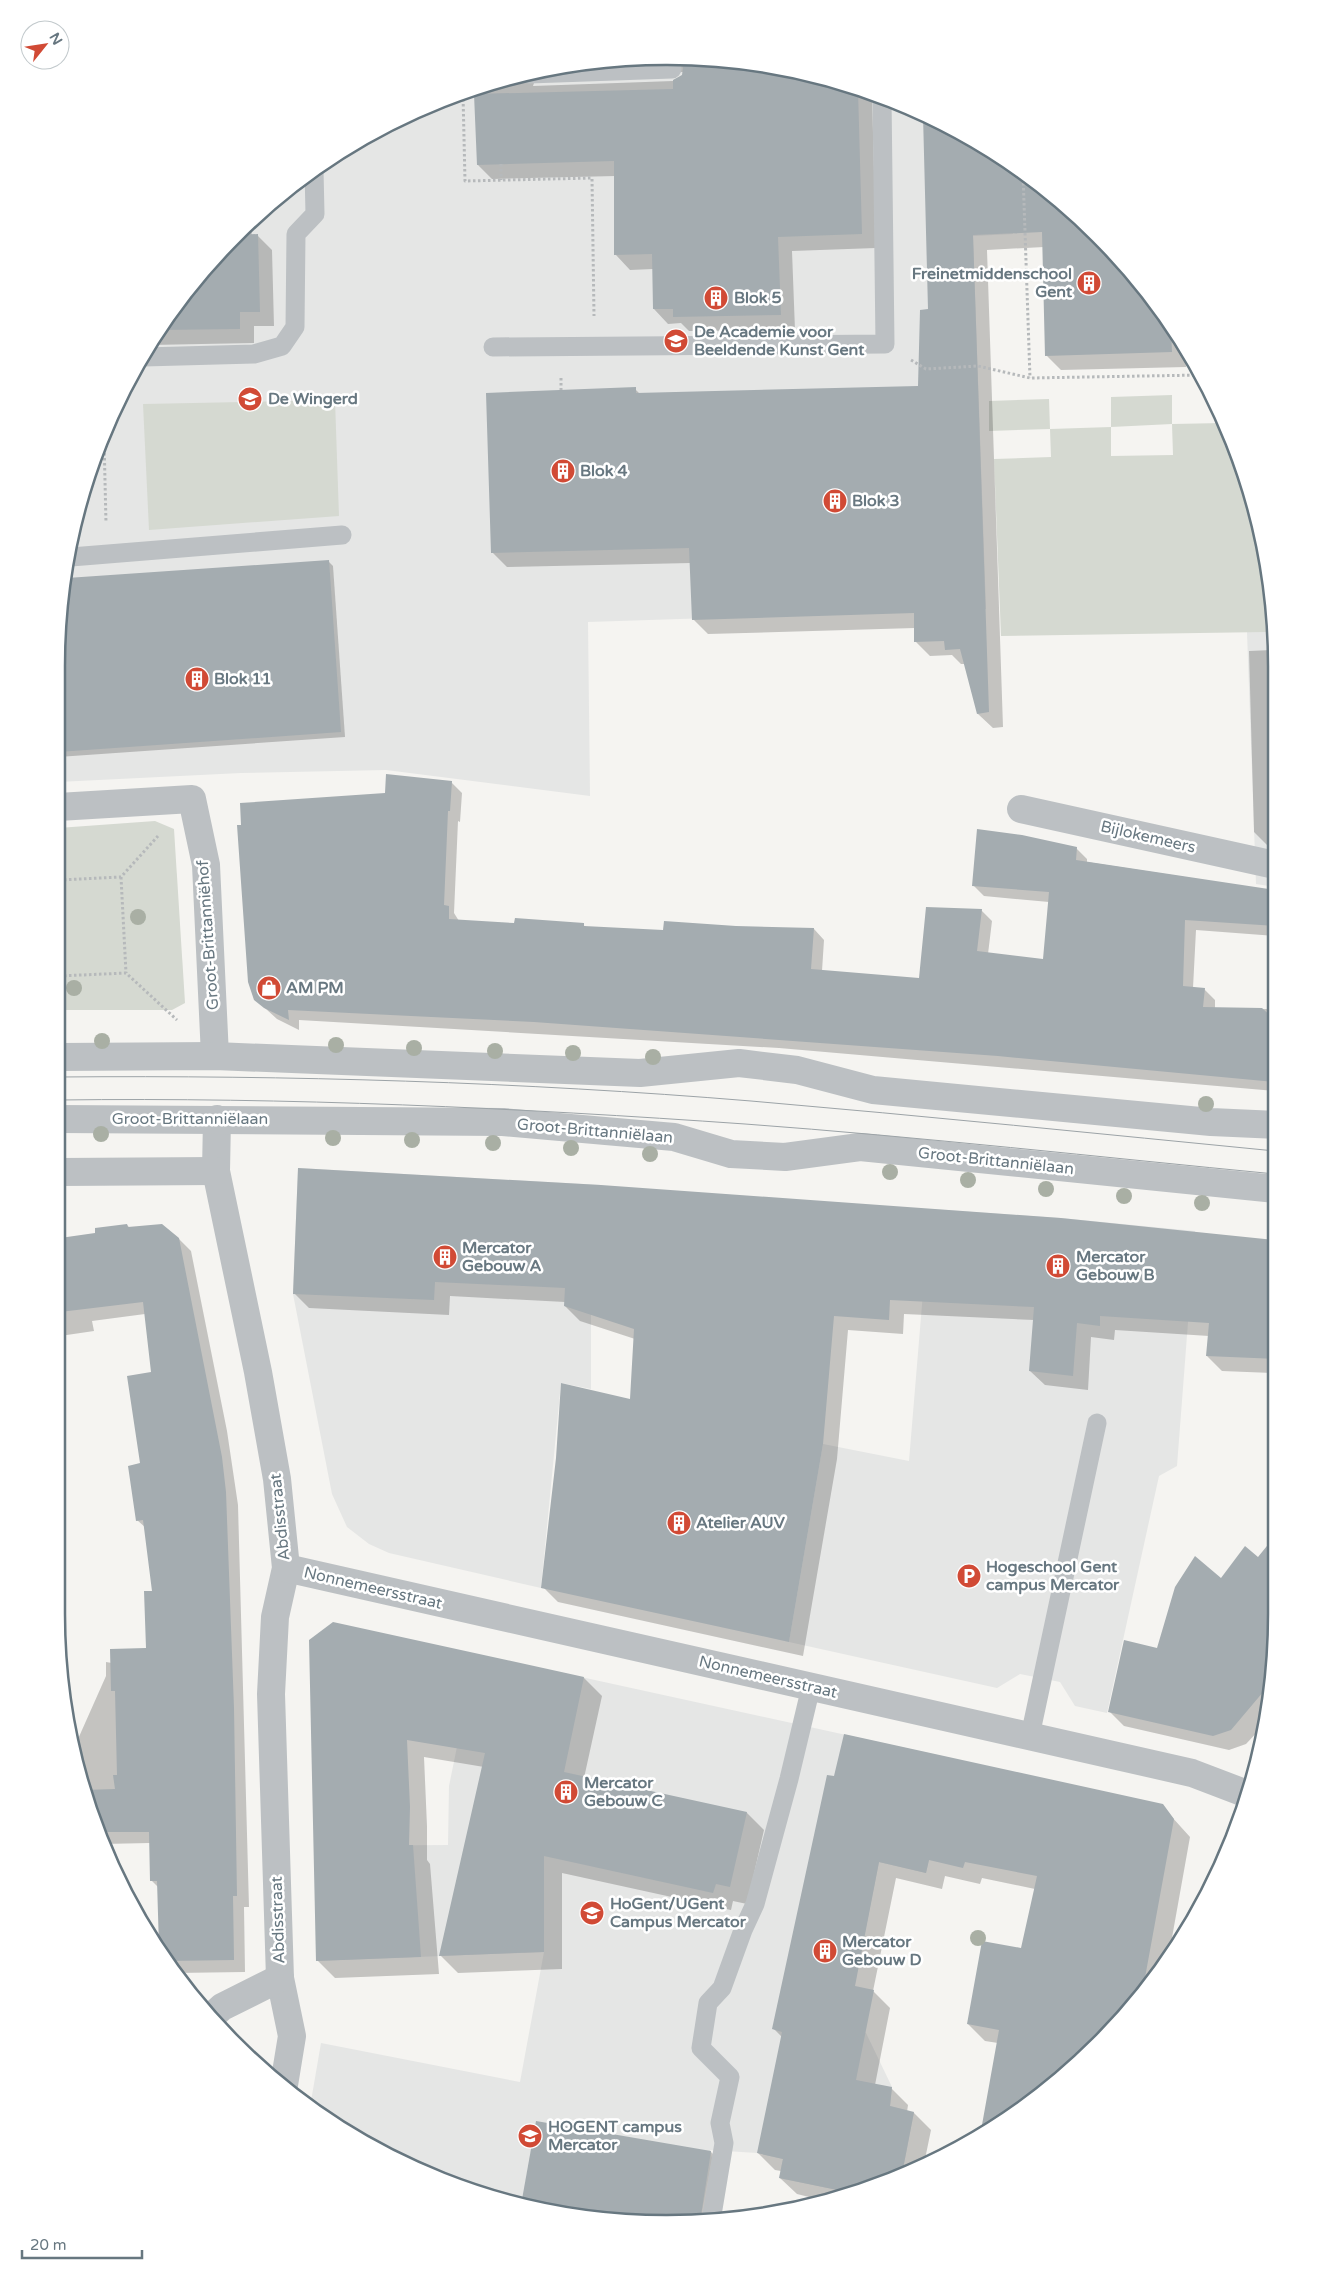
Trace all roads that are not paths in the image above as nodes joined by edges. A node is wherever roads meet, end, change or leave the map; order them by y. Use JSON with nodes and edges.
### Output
{"nodes":[{"id":1,"x":672,"y":69,"type":"dead end"},
{"id":2,"x":575,"y":72,"type":"edge"},
{"id":3,"x":882,"y":105,"type":"edge"},
{"id":4,"x":314,"y":179,"type":"edge"},
{"id":5,"x":493,"y":347,"type":"dead end"},
{"id":6,"x":151,"y":357,"type":"edge"},
{"id":7,"x":342,"y":535,"type":"dead end"},
{"id":8,"x":76,"y":556,"type":"edge"},
{"id":9,"x":65,"y":807,"type":"edge"},
{"id":10,"x":1021,"y":809,"type":"dead end"},
{"id":11,"x":1268,"y":863,"type":"edge"},
{"id":12,"x":215,"y":1056,"type":"junction"},
{"id":13,"x":65,"y":1057,"type":"edge"},
{"id":14,"x":65,"y":1119,"type":"edge"},
{"id":15,"x":217,"y":1119,"type":"junction"},
{"id":16,"x":1268,"y":1125,"type":"edge"},
{"id":17,"x":216,"y":1171,"type":"junction"},
{"id":18,"x":65,"y":1172,"type":"edge"},
{"id":19,"x":1268,"y":1189,"type":"edge"},
{"id":20,"x":1097,"y":1423,"type":"dead end"},
{"id":21,"x":286,"y":1568,"type":"junction"},
{"id":22,"x":811,"y":1687,"type":"junction"},
{"id":23,"x":1030,"y":1736,"type":"junction"},
{"id":24,"x":1241,"y":1792,"type":"edge"},
{"id":25,"x":280,"y":1978,"type":"junction"},
{"id":26,"x":216,"y":2012,"type":"edge"},
{"id":27,"x":285,"y":2079,"type":"edge"},
{"id":28,"x":712,"y":2213,"type":"edge"}],
"edges":[{"from":1,"to":2,"type":"lane"},
{"from":3,"to":5,"type":"lane"},
{"from":4,"to":6,"type":"lane"},
{"from":7,"to":8,"type":"lane"},
{"from":9,"to":12,"type":"street","name":"Groot-Brittanniëhof"},
{"from":10,"to":11,"type":"street","name":"Bijlokemeers"},
{"from":12,"to":13,"type":"street"},
{"from":12,"to":16,"type":"street"},
{"from":14,"to":15,"type":"street","name":"Groot-Brittanniëlaan"},
{"from":15,"to":17,"type":"street","name":"Abdisstraat"},
{"from":15,"to":19,"type":"street","name":"Groot-Brittanniëlaan"},
{"from":17,"to":18,"type":"street"},
{"from":17,"to":21,"type":"street","name":"Abdisstraat"},
{"from":20,"to":23,"type":"lane"},
{"from":21,"to":22,"type":"street","name":"Nonnemeersstraat"},
{"from":21,"to":25,"type":"street","name":"Abdisstraat"},
{"from":22,"to":23,"type":"street","name":"Nonnemeersstraat"},
{"from":22,"to":28,"type":"lane"},
{"from":23,"to":24,"type":"street","name":"Nonnemeersstraat"},
{"from":25,"to":26,"type":"street","name":"Abdisstraat"},
{"from":25,"to":27,"type":"street","name":"Abdisstraat"}]}
